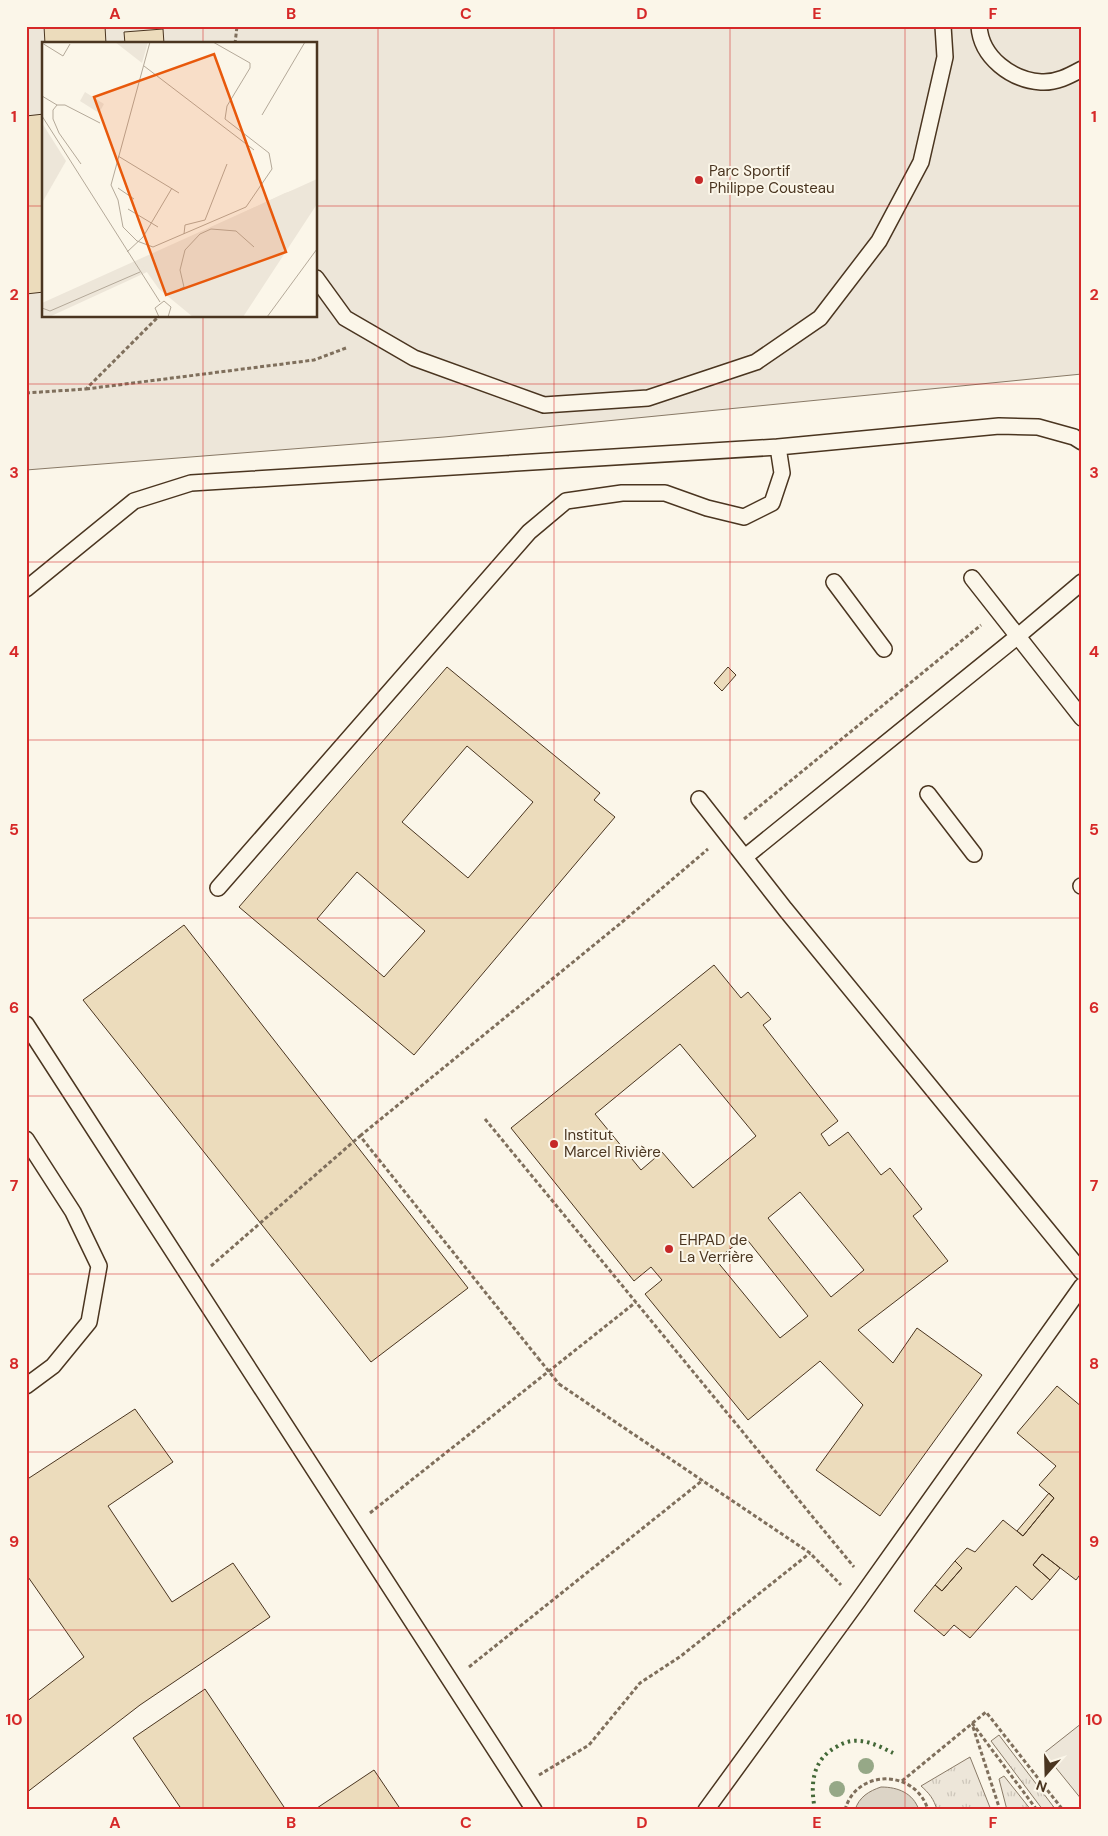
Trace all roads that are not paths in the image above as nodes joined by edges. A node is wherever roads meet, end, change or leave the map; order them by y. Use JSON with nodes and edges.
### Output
{"nodes":[{"id":1,"x":943,"y":26,"type":"edge"},
{"id":2,"x":979,"y":26,"type":"edge"},
{"id":3,"x":1082,"y":69,"type":"edge"},
{"id":4,"x":318,"y":281,"type":"edge"},
{"id":5,"x":1082,"y":442,"type":"edge"},
{"id":6,"x":778,"y":447,"type":"junction"},
{"id":7,"x":972,"y":578,"type":"dead end"},
{"id":8,"x":834,"y":582,"type":"dead end"},
{"id":9,"x":1082,"y":582,"type":"edge"},
{"id":10,"x":26,"y":589,"type":"edge"},
{"id":11,"x":1018,"y":636,"type":"junction"},
{"id":12,"x":884,"y":649,"type":"dead end"},
{"id":13,"x":1082,"y":718,"type":"edge"},
{"id":14,"x":928,"y":794,"type":"dead end"},
{"id":15,"x":699,"y":799,"type":"dead end"},
{"id":16,"x":974,"y":854,"type":"dead end"},
{"id":17,"x":745,"y":857,"type":"junction"},
{"id":18,"x":218,"y":888,"type":"dead end"},
{"id":19,"x":26,"y":1024,"type":"edge"},
{"id":20,"x":26,"y":1139,"type":"edge"},
{"id":21,"x":1082,"y":1272,"type":"edge"},
{"id":22,"x":1082,"y":1286,"type":"edge"},
{"id":23,"x":26,"y":1386,"type":"edge"},
{"id":24,"x":534,"y":1810,"type":"edge"},
{"id":25,"x":706,"y":1810,"type":"edge"}],
"edges":[{"from":1,"to":4,"type":"lane"},
{"from":2,"to":3,"type":"lane"},
{"from":5,"to":6,"type":"lane"},
{"from":6,"to":10,"type":"lane"},
{"from":6,"to":18,"type":"lane"},
{"from":7,"to":11,"type":"lane"},
{"from":8,"to":12,"type":"lane"},
{"from":9,"to":11,"type":"lane"},
{"from":11,"to":13,"type":"lane"},
{"from":11,"to":17,"type":"lane"},
{"from":14,"to":16,"type":"lane"},
{"from":15,"to":17,"type":"lane"},
{"from":17,"to":21,"type":"lane"},
{"from":19,"to":24,"type":"lane"},
{"from":20,"to":23,"type":"lane"},
{"from":22,"to":25,"type":"lane"}]}
